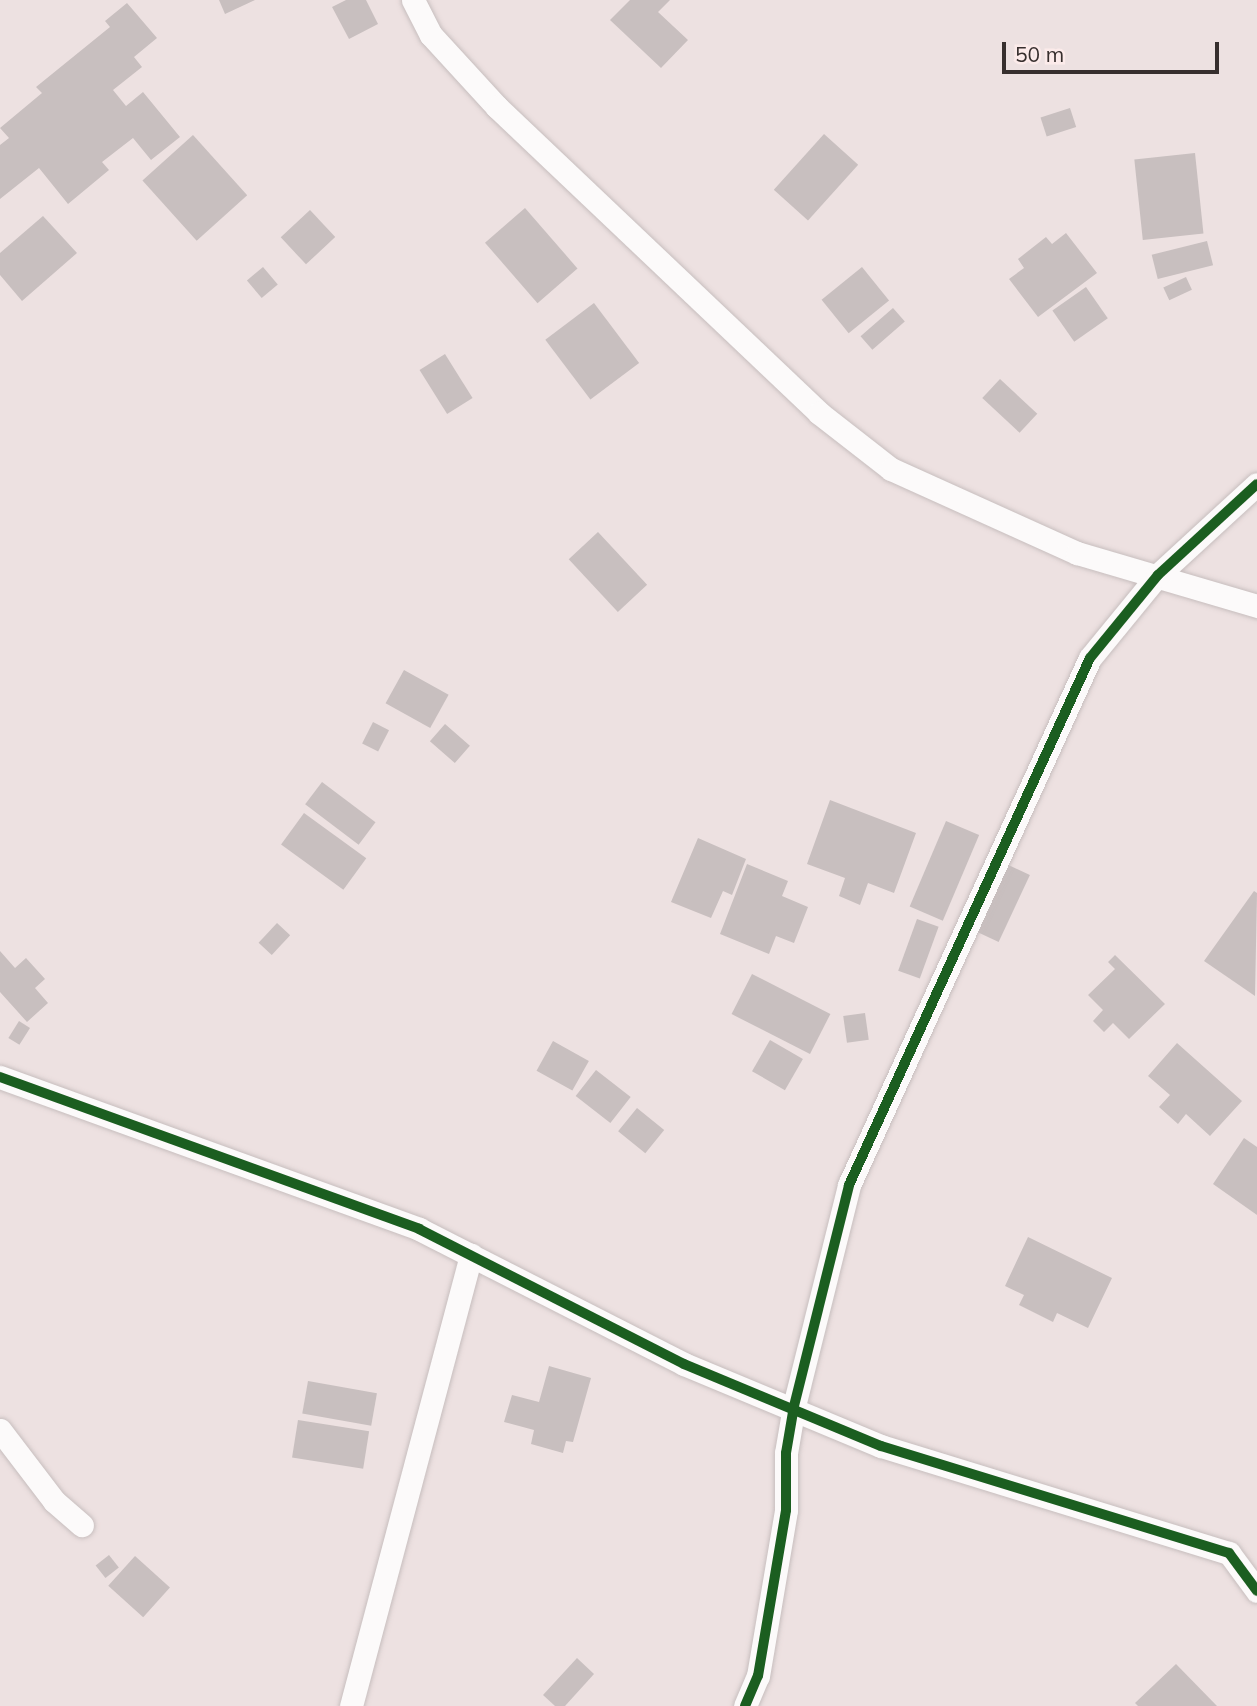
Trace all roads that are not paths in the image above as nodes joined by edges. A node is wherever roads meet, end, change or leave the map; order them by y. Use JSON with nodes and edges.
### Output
{"nodes":[{"id":1,"x":413,"y":0,"type":"edge"},
{"id":2,"x":1257,"y":484,"type":"edge"},
{"id":3,"x":1158,"y":575,"type":"junction"},
{"id":4,"x":1257,"y":606,"type":"edge"},
{"id":5,"x":0,"y":1077,"type":"edge"},
{"id":6,"x":471,"y":1255,"type":"junction"},
{"id":7,"x":793,"y":1406,"type":"junction"},
{"id":8,"x":0,"y":1430,"type":"edge"},
{"id":9,"x":82,"y":1525,"type":"dead end"},
{"id":10,"x":1229,"y":1553,"type":"junction"},
{"id":11,"x":1257,"y":1558,"type":"edge"},
{"id":12,"x":1257,"y":1591,"type":"edge"},
{"id":13,"x":351,"y":1706,"type":"edge"},
{"id":14,"x":745,"y":1706,"type":"edge"}],
"edges":[{"from":1,"to":3,"type":"street"},
{"from":2,"to":3,"type":"street"},
{"from":3,"to":4,"type":"street"},
{"from":3,"to":7,"type":"street"},
{"from":5,"to":6,"type":"street"},
{"from":6,"to":7,"type":"street"},
{"from":6,"to":13,"type":"street"},
{"from":7,"to":10,"type":"street"},
{"from":7,"to":14,"type":"street"},
{"from":8,"to":9,"type":"street"},
{"from":10,"to":11,"type":"street"},
{"from":10,"to":12,"type":"street"}]}
